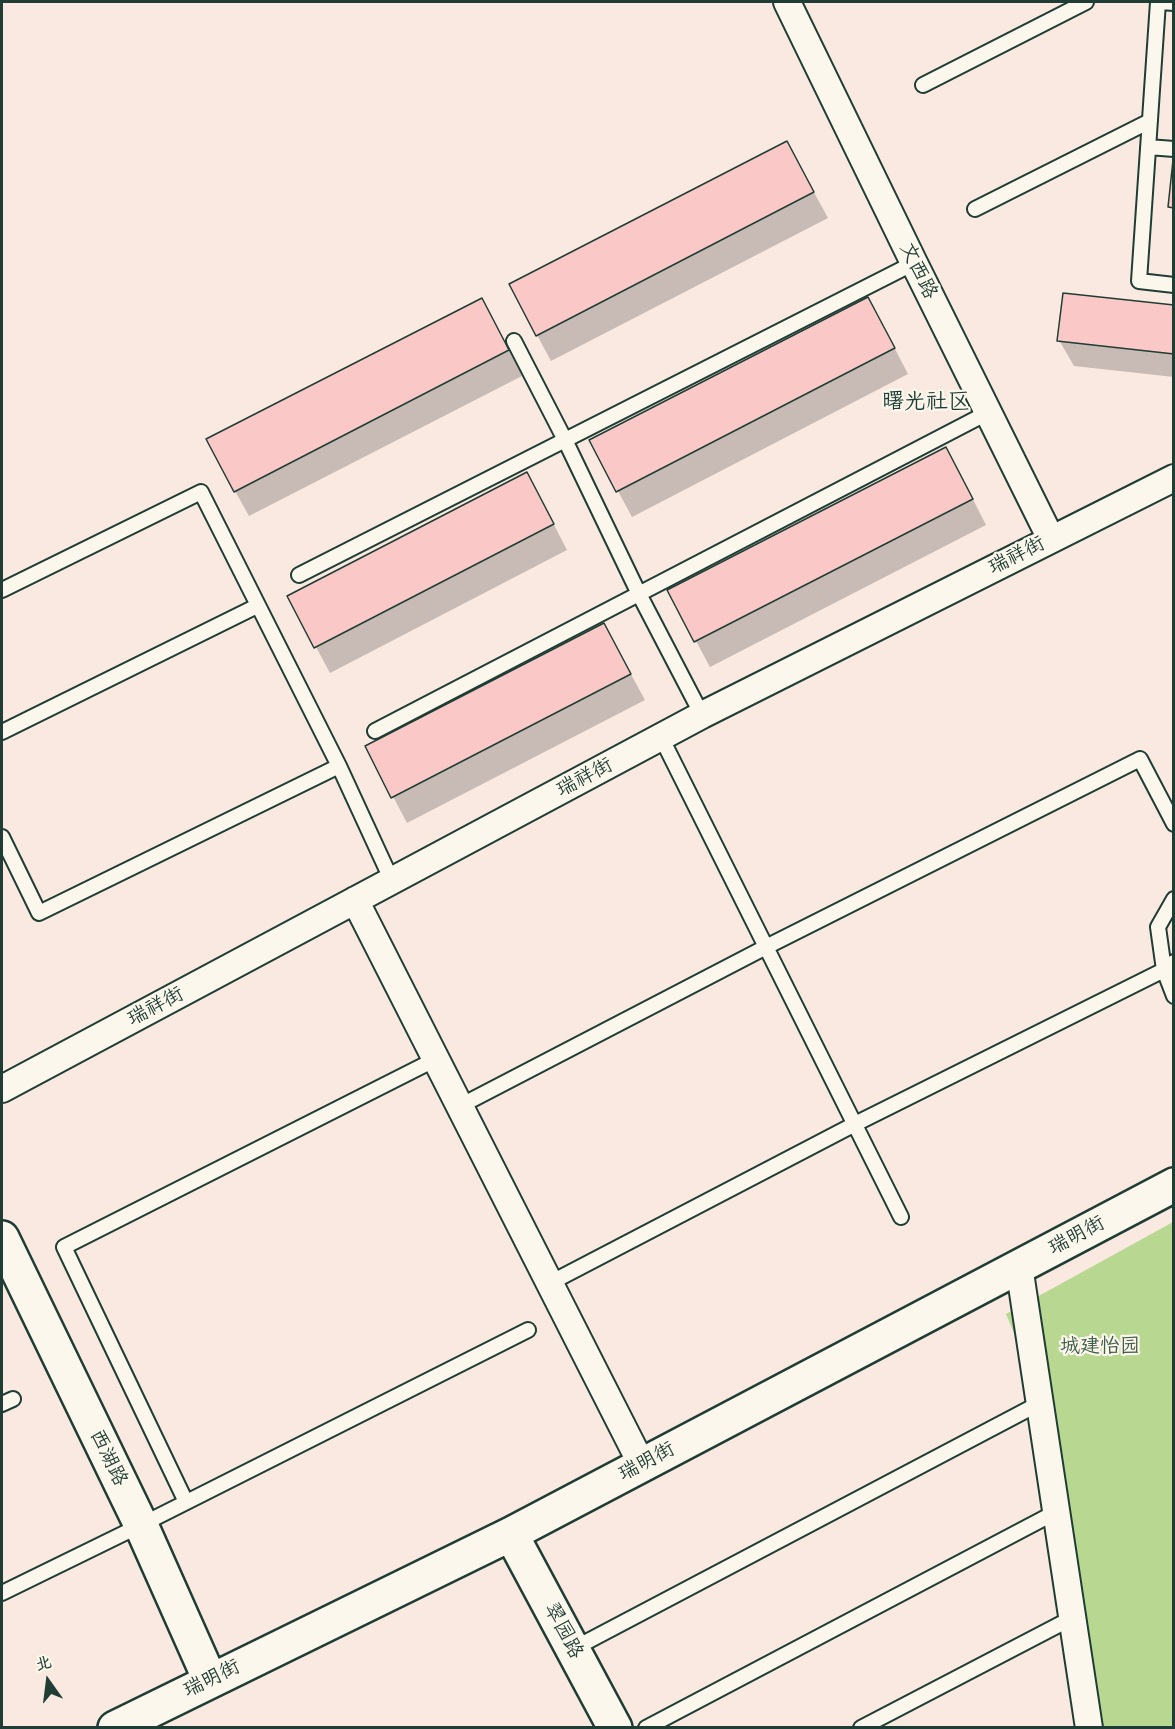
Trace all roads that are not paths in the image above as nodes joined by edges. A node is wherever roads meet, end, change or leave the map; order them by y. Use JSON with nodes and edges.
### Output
{"nodes":[{"id":1,"x":788,"y":2,"type":"edge"},
{"id":2,"x":1086,"y":2,"type":"edge"},
{"id":3,"x":1160,"y":2,"type":"edge"},
{"id":4,"x":1173,"y":3,"type":"edge"},
{"id":5,"x":923,"y":85,"type":"dead end"},
{"id":6,"x":1150,"y":121,"type":"junction"},
{"id":7,"x":1148,"y":147,"type":"junction"},
{"id":8,"x":1173,"y":149,"type":"edge"},
{"id":9,"x":975,"y":209,"type":"dead end"},
{"id":10,"x":914,"y":263,"type":"junction"},
{"id":11,"x":1173,"y":285,"type":"edge"},
{"id":12,"x":514,"y":341,"type":"dead end"},
{"id":13,"x":989,"y":412,"type":"junction"},
{"id":14,"x":565,"y":440,"type":"junction"},
{"id":15,"x":1173,"y":478,"type":"edge"},
{"id":16,"x":1052,"y":539,"type":"junction"},
{"id":17,"x":299,"y":575,"type":"dead end"},
{"id":18,"x":2,"y":590,"type":"edge"},
{"id":19,"x":639,"y":594,"type":"junction"},
{"id":20,"x":257,"y":606,"type":"junction"},
{"id":21,"x":702,"y":715,"type":"junction"},
{"id":22,"x":375,"y":731,"type":"dead end"},
{"id":23,"x":2,"y":732,"type":"edge"},
{"id":24,"x":661,"y":737,"type":"junction"},
{"id":25,"x":339,"y":766,"type":"junction"},
{"id":26,"x":1173,"y":822,"type":"edge"},
{"id":27,"x":2,"y":837,"type":"edge"},
{"id":28,"x":392,"y":881,"type":"junction"},
{"id":29,"x":1173,"y":899,"type":"edge"},
{"id":30,"x":355,"y":900,"type":"junction"},
{"id":31,"x":766,"y":947,"type":"junction"},
{"id":32,"x":1168,"y":966,"type":"edge"},
{"id":33,"x":1173,"y":996,"type":"edge"},
{"id":34,"x":436,"y":1059,"type":"junction"},
{"id":35,"x":2,"y":1089,"type":"edge"},
{"id":36,"x":460,"y":1106,"type":"junction"},
{"id":37,"x":855,"y":1124,"type":"junction"},
{"id":38,"x":1173,"y":1185,"type":"edge"},
{"id":39,"x":901,"y":1217,"type":"dead end"},
{"id":40,"x":2,"y":1238,"type":"edge"},
{"id":41,"x":1020,"y":1266,"type":"junction"},
{"id":42,"x":550,"y":1283,"type":"junction"},
{"id":43,"x":528,"y":1330,"type":"dead end"},
{"id":44,"x":1040,"y":1403,"type":"junction"},
{"id":45,"x":642,"y":1465,"type":"junction"},
{"id":46,"x":186,"y":1502,"type":"junction"},
{"id":47,"x":1056,"y":1512,"type":"junction"},
{"id":48,"x":141,"y":1525,"type":"junction"},
{"id":49,"x":511,"y":1534,"type":"junction"},
{"id":50,"x":2,"y":1593,"type":"edge"},
{"id":51,"x":1072,"y":1618,"type":"junction"},
{"id":52,"x":573,"y":1649,"type":"junction"},
{"id":53,"x":210,"y":1680,"type":"junction"},
{"id":54,"x":1082,"y":1725,"type":"edge"},
{"id":55,"x":115,"y":1728,"type":"edge"},
{"id":56,"x":615,"y":1728,"type":"edge"},
{"id":57,"x":646,"y":1728,"type":"edge"},
{"id":58,"x":861,"y":1728,"type":"edge"}],
"edges":[{"from":1,"to":10,"type":"street","name":"文西路"},
{"from":2,"to":5,"type":"lane"},
{"from":3,"to":4,"type":"lane"},
{"from":3,"to":6,"type":"lane"},
{"from":6,"to":7,"type":"lane"},
{"from":6,"to":9,"type":"lane"},
{"from":7,"to":8,"type":"lane"},
{"from":7,"to":11,"type":"lane"},
{"from":10,"to":13,"type":"street","name":"文西路"},
{"from":10,"to":14,"type":"lane"},
{"from":12,"to":14,"type":"lane"},
{"from":13,"to":16,"type":"street","name":"文西路"},
{"from":13,"to":19,"type":"lane"},
{"from":14,"to":17,"type":"lane"},
{"from":14,"to":19,"type":"lane"},
{"from":15,"to":16,"type":"street","name":"瑞祥街"},
{"from":16,"to":21,"type":"street","name":"瑞祥街"},
{"from":18,"to":20,"type":"lane"},
{"from":19,"to":21,"type":"lane"},
{"from":19,"to":22,"type":"lane"},
{"from":20,"to":23,"type":"lane"},
{"from":20,"to":25,"type":"lane"},
{"from":21,"to":24,"type":"street","name":"瑞祥街"},
{"from":24,"to":28,"type":"street","name":"瑞祥街"},
{"from":24,"to":31,"type":"lane"},
{"from":25,"to":27,"type":"lane"},
{"from":25,"to":28,"type":"lane"},
{"from":26,"to":31,"type":"lane"},
{"from":28,"to":30,"type":"street","name":"瑞祥街"},
{"from":29,"to":32,"type":"lane"},
{"from":30,"to":34,"type":"street"},
{"from":30,"to":35,"type":"street","name":"瑞祥街"},
{"from":31,"to":36,"type":"lane"},
{"from":31,"to":37,"type":"lane"},
{"from":32,"to":33,"type":"lane"},
{"from":32,"to":37,"type":"lane"},
{"from":34,"to":36,"type":"street"},
{"from":34,"to":46,"type":"lane"},
{"from":36,"to":42,"type":"street"},
{"from":37,"to":39,"type":"lane"},
{"from":37,"to":42,"type":"lane"},
{"from":38,"to":41,"type":"street","name":"瑞明街"},
{"from":40,"to":48,"type":"street","name":"西湖路"},
{"from":41,"to":44,"type":"street"},
{"from":41,"to":45,"type":"street","name":"瑞明街"},
{"from":42,"to":45,"type":"street"},
{"from":43,"to":46,"type":"lane"},
{"from":44,"to":47,"type":"street"},
{"from":44,"to":52,"type":"lane"},
{"from":45,"to":49,"type":"street","name":"瑞明街"},
{"from":46,"to":48,"type":"lane"},
{"from":47,"to":51,"type":"street"},
{"from":47,"to":57,"type":"lane"},
{"from":48,"to":50,"type":"lane"},
{"from":48,"to":53,"type":"street","name":"西湖路"},
{"from":49,"to":52,"type":"street","name":"翠园路"},
{"from":49,"to":53,"type":"street","name":"瑞明街"},
{"from":51,"to":54,"type":"street"},
{"from":51,"to":58,"type":"lane"},
{"from":52,"to":56,"type":"street","name":"翠园路"},
{"from":53,"to":55,"type":"street","name":"瑞明街"}]}
